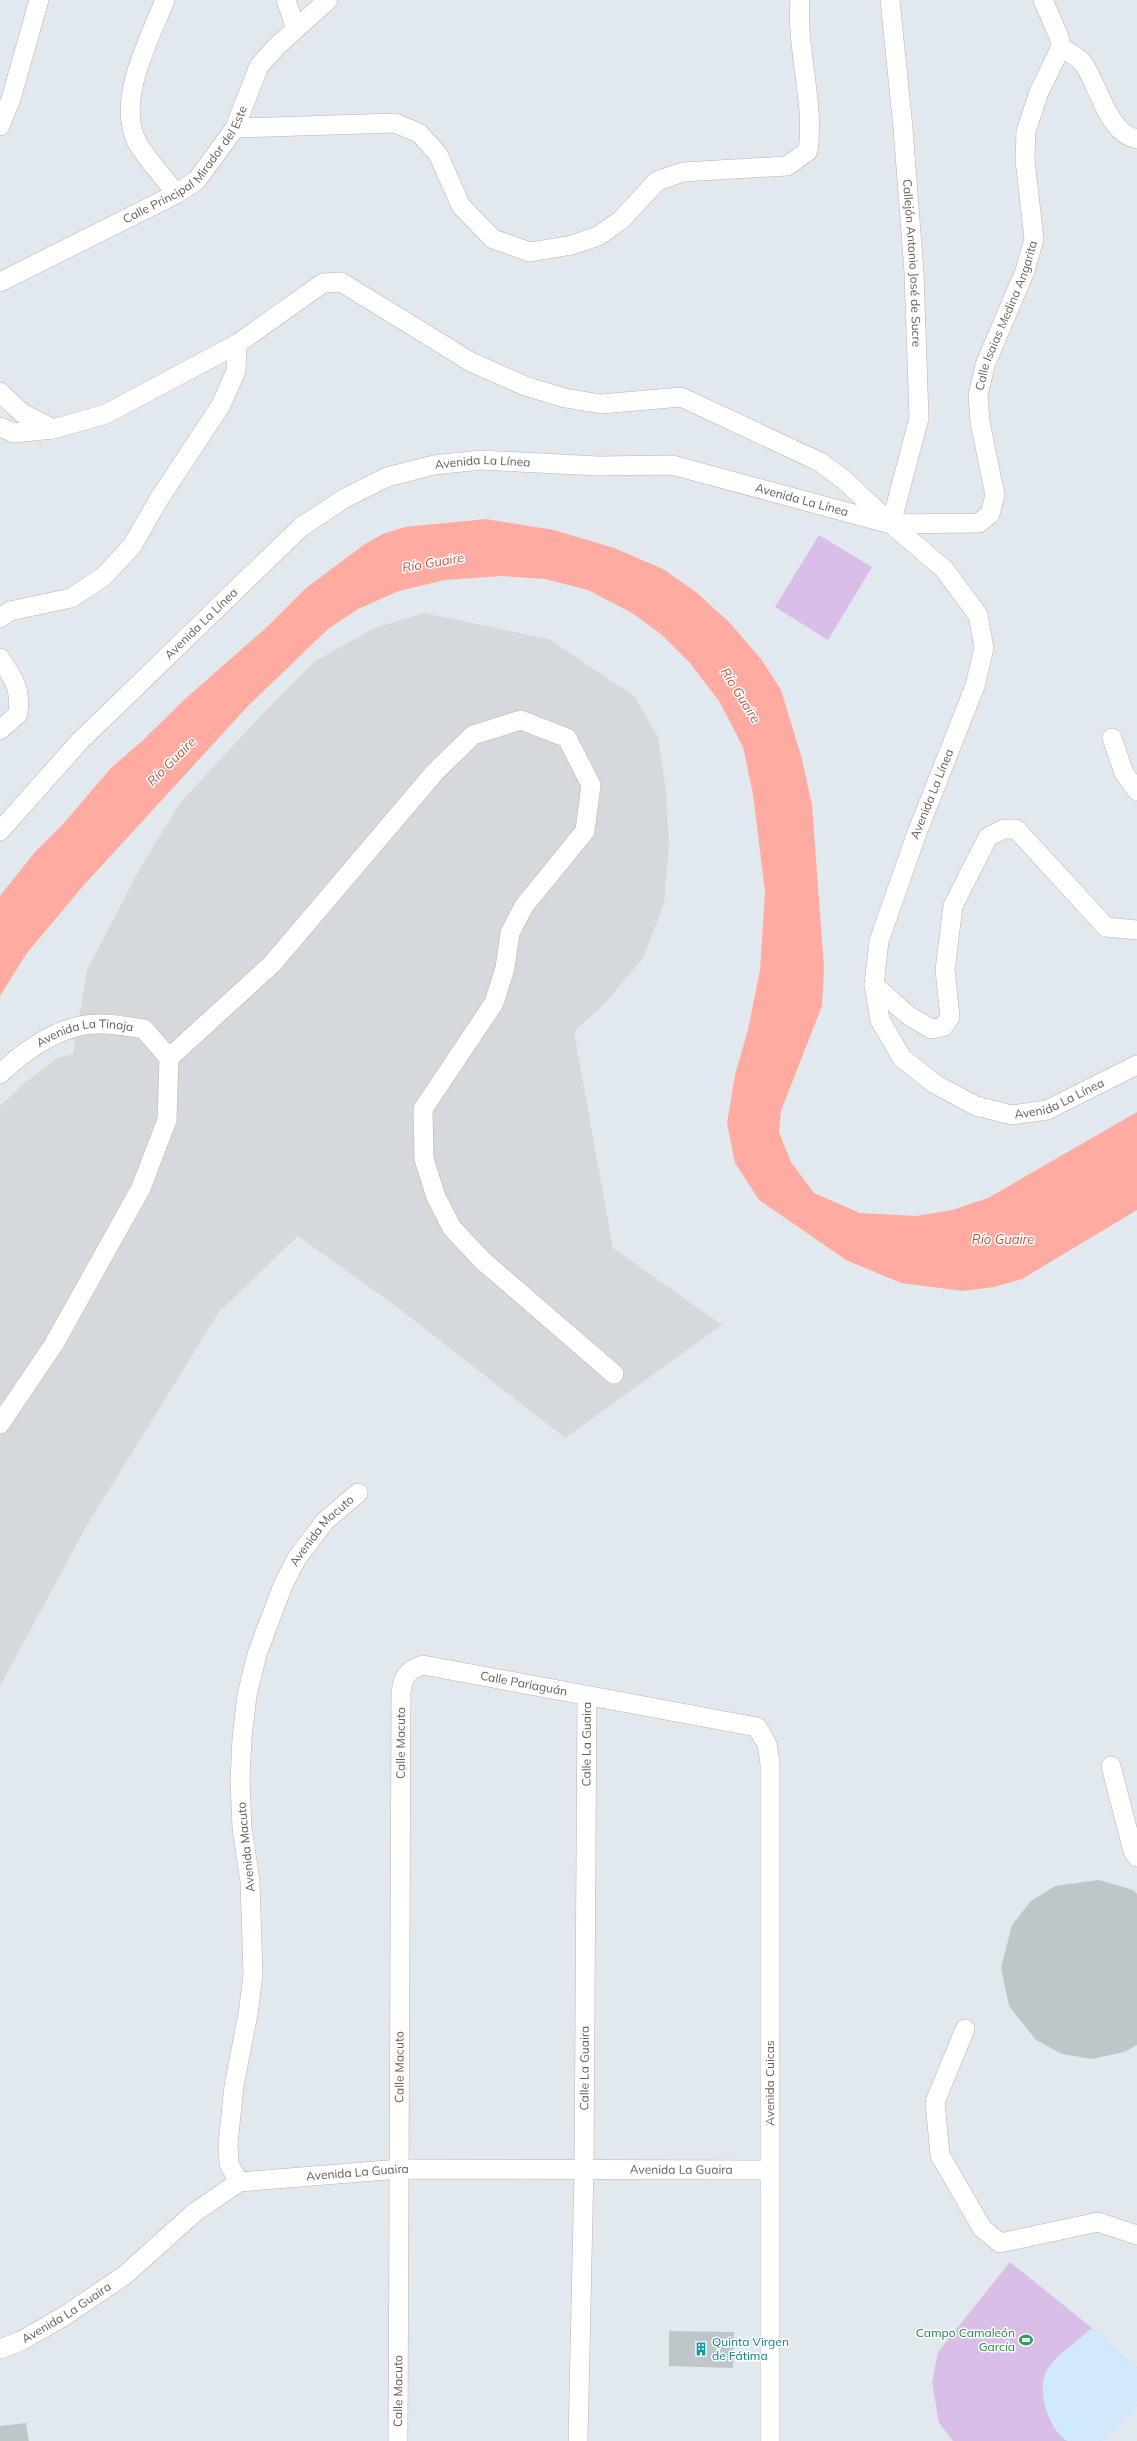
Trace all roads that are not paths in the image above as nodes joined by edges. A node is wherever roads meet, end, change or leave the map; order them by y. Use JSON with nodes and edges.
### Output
{"nodes":[{"id":1,"x":39,"y":0,"type":"edge"},
{"id":2,"x":165,"y":0,"type":"edge"},
{"id":3,"x":286,"y":0,"type":"edge"},
{"id":4,"x":328,"y":0,"type":"edge"},
{"id":5,"x":800,"y":0,"type":"edge"},
{"id":6,"x":890,"y":0,"type":"edge"},
{"id":7,"x":1043,"y":0,"type":"edge"},
{"id":8,"x":296,"y":29,"type":"junction"},
{"id":9,"x":1061,"y":47,"type":"junction"},
{"id":10,"x":0,"y":126,"type":"edge"},
{"id":11,"x":235,"y":128,"type":"junction"},
{"id":12,"x":1137,"y":139,"type":"edge"},
{"id":13,"x":176,"y":194,"type":"junction"},
{"id":14,"x":0,"y":282,"type":"edge"},
{"id":15,"x":237,"y":344,"type":"junction"},
{"id":16,"x":0,"y":392,"type":"edge"},
{"id":17,"x":0,"y":427,"type":"edge"},
{"id":18,"x":52,"y":429,"type":"junction"},
{"id":19,"x":891,"y":524,"type":"junction"},
{"id":20,"x":0,"y":618,"type":"edge"},
{"id":21,"x":0,"y":658,"type":"edge"},
{"id":22,"x":0,"y":730,"type":"edge"},
{"id":23,"x":1112,"y":738,"type":"dead end"},
{"id":24,"x":1137,"y":791,"type":"edge"},
{"id":25,"x":0,"y":831,"type":"edge"},
{"id":26,"x":1137,"y":930,"type":"edge"},
{"id":27,"x":874,"y":985,"type":"junction"},
{"id":28,"x":169,"y":1058,"type":"junction"},
{"id":29,"x":1137,"y":1065,"type":"edge"},
{"id":30,"x":0,"y":1074,"type":"edge"},
{"id":31,"x":614,"y":1374,"type":"dead end"},
{"id":32,"x":0,"y":1424,"type":"edge"},
{"id":33,"x":358,"y":1494,"type":"dead end"},
{"id":34,"x":401,"y":1693,"type":"joint"},
{"id":35,"x":587,"y":1695,"type":"junction"},
{"id":36,"x":757,"y":1728,"type":"joint"},
{"id":37,"x":1111,"y":1766,"type":"dead end"},
{"id":38,"x":1137,"y":1857,"type":"edge"},
{"id":39,"x":965,"y":2029,"type":"dead end"},
{"id":40,"x":400,"y":2168,"type":"junction"},
{"id":41,"x":584,"y":2169,"type":"junction"},
{"id":42,"x":770,"y":2170,"type":"junction"},
{"id":43,"x":239,"y":2182,"type":"junction"},
{"id":44,"x":1137,"y":2235,"type":"edge"},
{"id":45,"x":0,"y":2349,"type":"edge"},
{"id":46,"x":398,"y":2441,"type":"edge"},
{"id":47,"x":578,"y":2441,"type":"edge"},
{"id":48,"x":770,"y":2441,"type":"edge"}],
"edges":[{"from":1,"to":10,"type":"street"},
{"from":2,"to":13,"type":"street"},
{"from":3,"to":8,"type":"street"},
{"from":4,"to":8,"type":"street","name":"Calle Principal Mirador del Este"},
{"from":5,"to":11,"type":"street"},
{"from":6,"to":19,"type":"street","name":"Callejón Antonio José de Sucre"},
{"from":7,"to":9,"type":"street"},
{"from":8,"to":11,"type":"street","name":"Calle Principal Mirador del Este"},
{"from":9,"to":12,"type":"street"},
{"from":9,"to":19,"type":"street","name":"Calle Isaias Medina Angarita"},
{"from":11,"to":13,"type":"street","name":"Calle Principal Mirador del Este"},
{"from":13,"to":14,"type":"street","name":"Calle Principal Mirador del Este"},
{"from":15,"to":18,"type":"street"},
{"from":15,"to":19,"type":"street"},
{"from":15,"to":20,"type":"street"},
{"from":16,"to":18,"type":"street"},
{"from":17,"to":18,"type":"street"},
{"from":19,"to":25,"type":"street","name":"Avenida La Línea"},
{"from":19,"to":27,"type":"street","name":"Avenida La Línea"},
{"from":21,"to":22,"type":"street"},
{"from":23,"to":24,"type":"street"},
{"from":26,"to":27,"type":"street"},
{"from":27,"to":29,"type":"street","name":"Avenida La Línea"},
{"from":28,"to":30,"type":"street","name":"Avenida La Tinaja"},
{"from":28,"to":31,"type":"street"},
{"from":28,"to":32,"type":"street"},
{"from":33,"to":43,"type":"street","name":"Avenida Macuto"},
{"from":34,"to":35,"type":"street","name":"Calle Pariaguán"},
{"from":34,"to":40,"type":"street","name":"Calle Macuto"},
{"from":35,"to":36,"type":"street","name":"Calle Pariaguán"},
{"from":35,"to":41,"type":"street","name":"Calle La Guaira"},
{"from":36,"to":42,"type":"street","name":"Avenida Cuicas"},
{"from":37,"to":38,"type":"street"},
{"from":39,"to":44,"type":"street"},
{"from":40,"to":41,"type":"street","name":"Avenida La Guaira"},
{"from":40,"to":43,"type":"street","name":"Avenida La Guaira"},
{"from":40,"to":46,"type":"street","name":"Calle Macuto"},
{"from":41,"to":42,"type":"street","name":"Avenida La Guaira"},
{"from":41,"to":47,"type":"street","name":"Calle La Guaira"},
{"from":42,"to":48,"type":"street","name":"Avenida Cuicas"},
{"from":43,"to":45,"type":"street","name":"Avenida La Guaira"}]}
